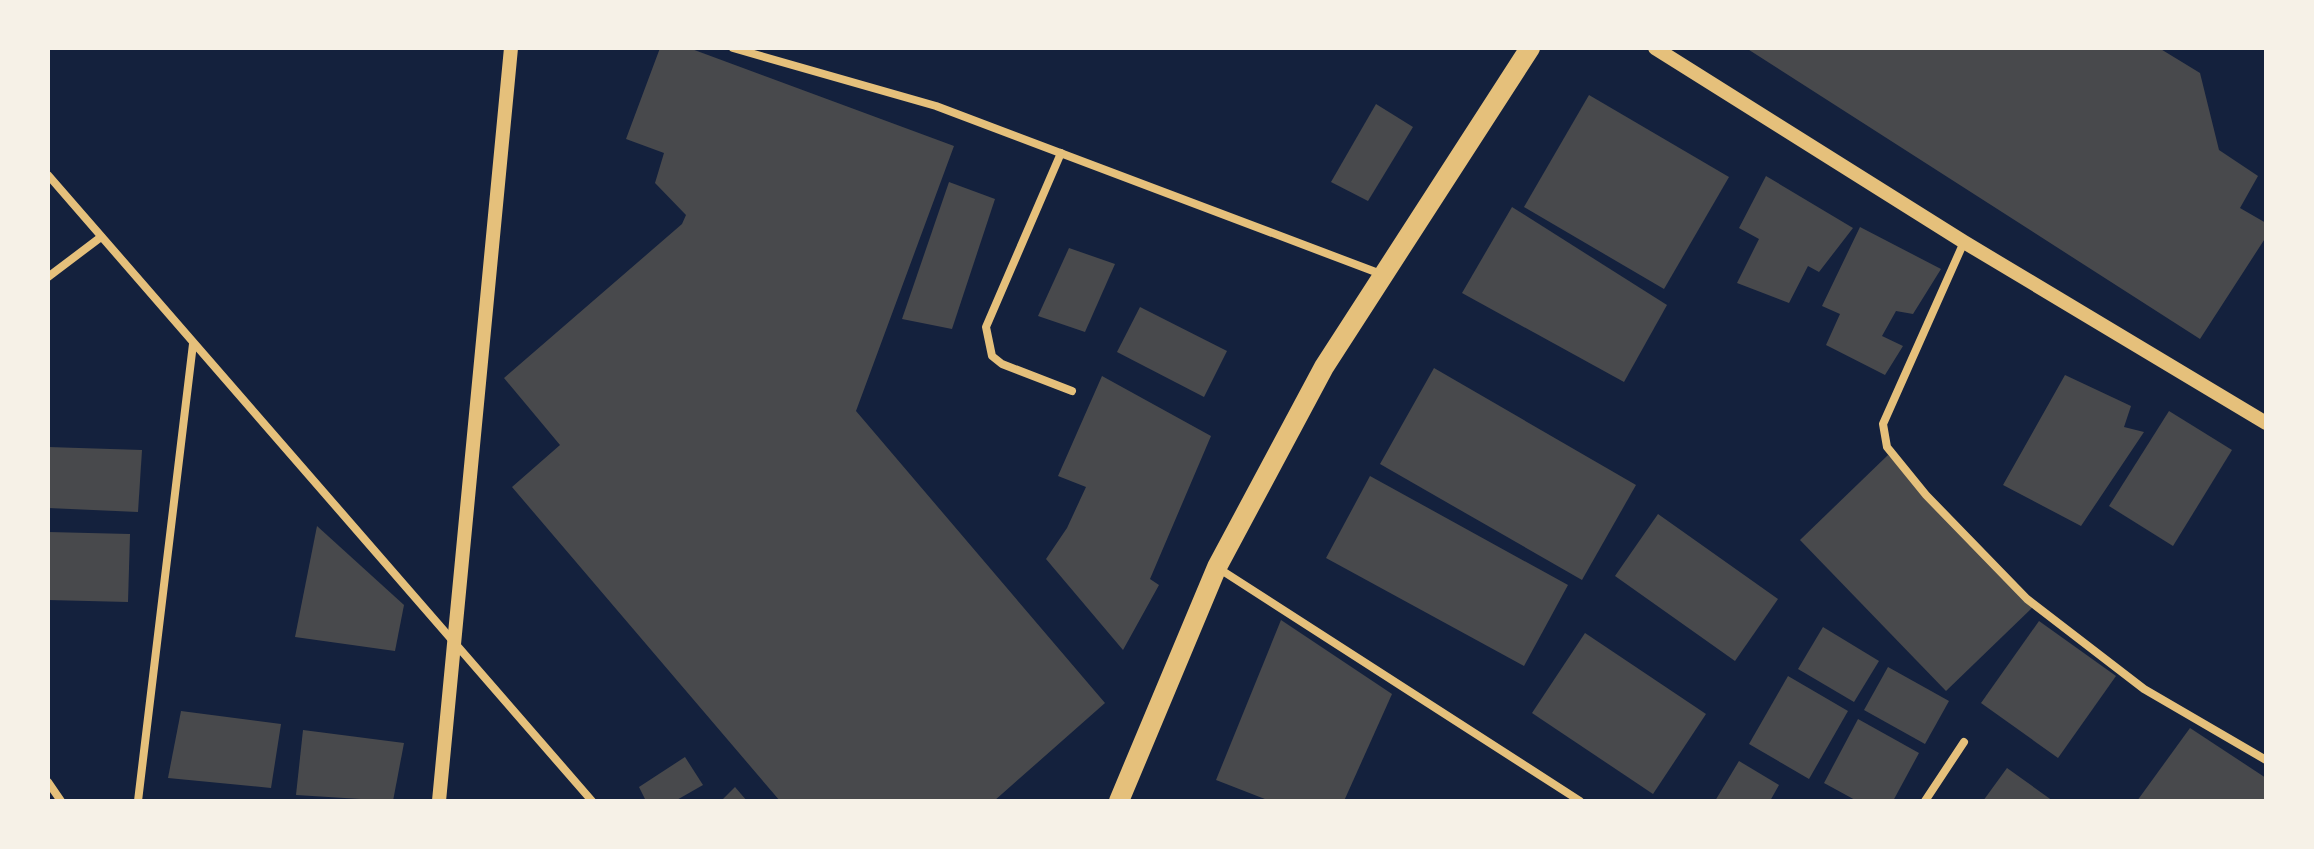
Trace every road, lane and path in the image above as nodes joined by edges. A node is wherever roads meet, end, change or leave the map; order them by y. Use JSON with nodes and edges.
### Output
{"nodes":[{"id":1,"x":511,"y":48,"type":"edge"},
{"id":2,"x":733,"y":48,"type":"edge"},
{"id":3,"x":1530,"y":48,"type":"edge"},
{"id":4,"x":1655,"y":48,"type":"edge"},
{"id":5,"x":1061,"y":153,"type":"junction"},
{"id":6,"x":48,"y":175,"type":"edge"},
{"id":7,"x":101,"y":237,"type":"junction"},
{"id":8,"x":1964,"y":242,"type":"junction"},
{"id":9,"x":1384,"y":275,"type":"junction"},
{"id":10,"x":48,"y":277,"type":"edge"},
{"id":11,"x":193,"y":344,"type":"junction"},
{"id":12,"x":1072,"y":391,"type":"dead end"},
{"id":13,"x":2266,"y":423,"type":"edge"},
{"id":14,"x":1217,"y":567,"type":"junction"},
{"id":15,"x":453,"y":642,"type":"junction"},
{"id":16,"x":1964,"y":742,"type":"dead end"},
{"id":17,"x":2266,"y":760,"type":"edge"},
{"id":18,"x":48,"y":782,"type":"edge"},
{"id":19,"x":61,"y":801,"type":"edge"},
{"id":20,"x":138,"y":801,"type":"edge"},
{"id":21,"x":439,"y":801,"type":"edge"},
{"id":22,"x":592,"y":801,"type":"edge"},
{"id":23,"x":1119,"y":801,"type":"edge"},
{"id":24,"x":1580,"y":801,"type":"edge"},
{"id":25,"x":1925,"y":801,"type":"edge"}],
"edges":[{"from":1,"to":15,"type":"street"},
{"from":2,"to":5,"type":"street"},
{"from":3,"to":9,"type":"main road"},
{"from":4,"to":8,"type":"street"},
{"from":5,"to":9,"type":"street"},
{"from":5,"to":12,"type":"street"},
{"from":6,"to":7,"type":"street"},
{"from":7,"to":10,"type":"street"},
{"from":7,"to":11,"type":"street"},
{"from":8,"to":13,"type":"street"},
{"from":8,"to":17,"type":"street"},
{"from":9,"to":14,"type":"main road"},
{"from":11,"to":15,"type":"street"},
{"from":11,"to":20,"type":"street"},
{"from":14,"to":23,"type":"main road"},
{"from":14,"to":24,"type":"street"},
{"from":15,"to":21,"type":"street"},
{"from":15,"to":22,"type":"street"},
{"from":16,"to":25,"type":"street"},
{"from":18,"to":19,"type":"street"}]}
